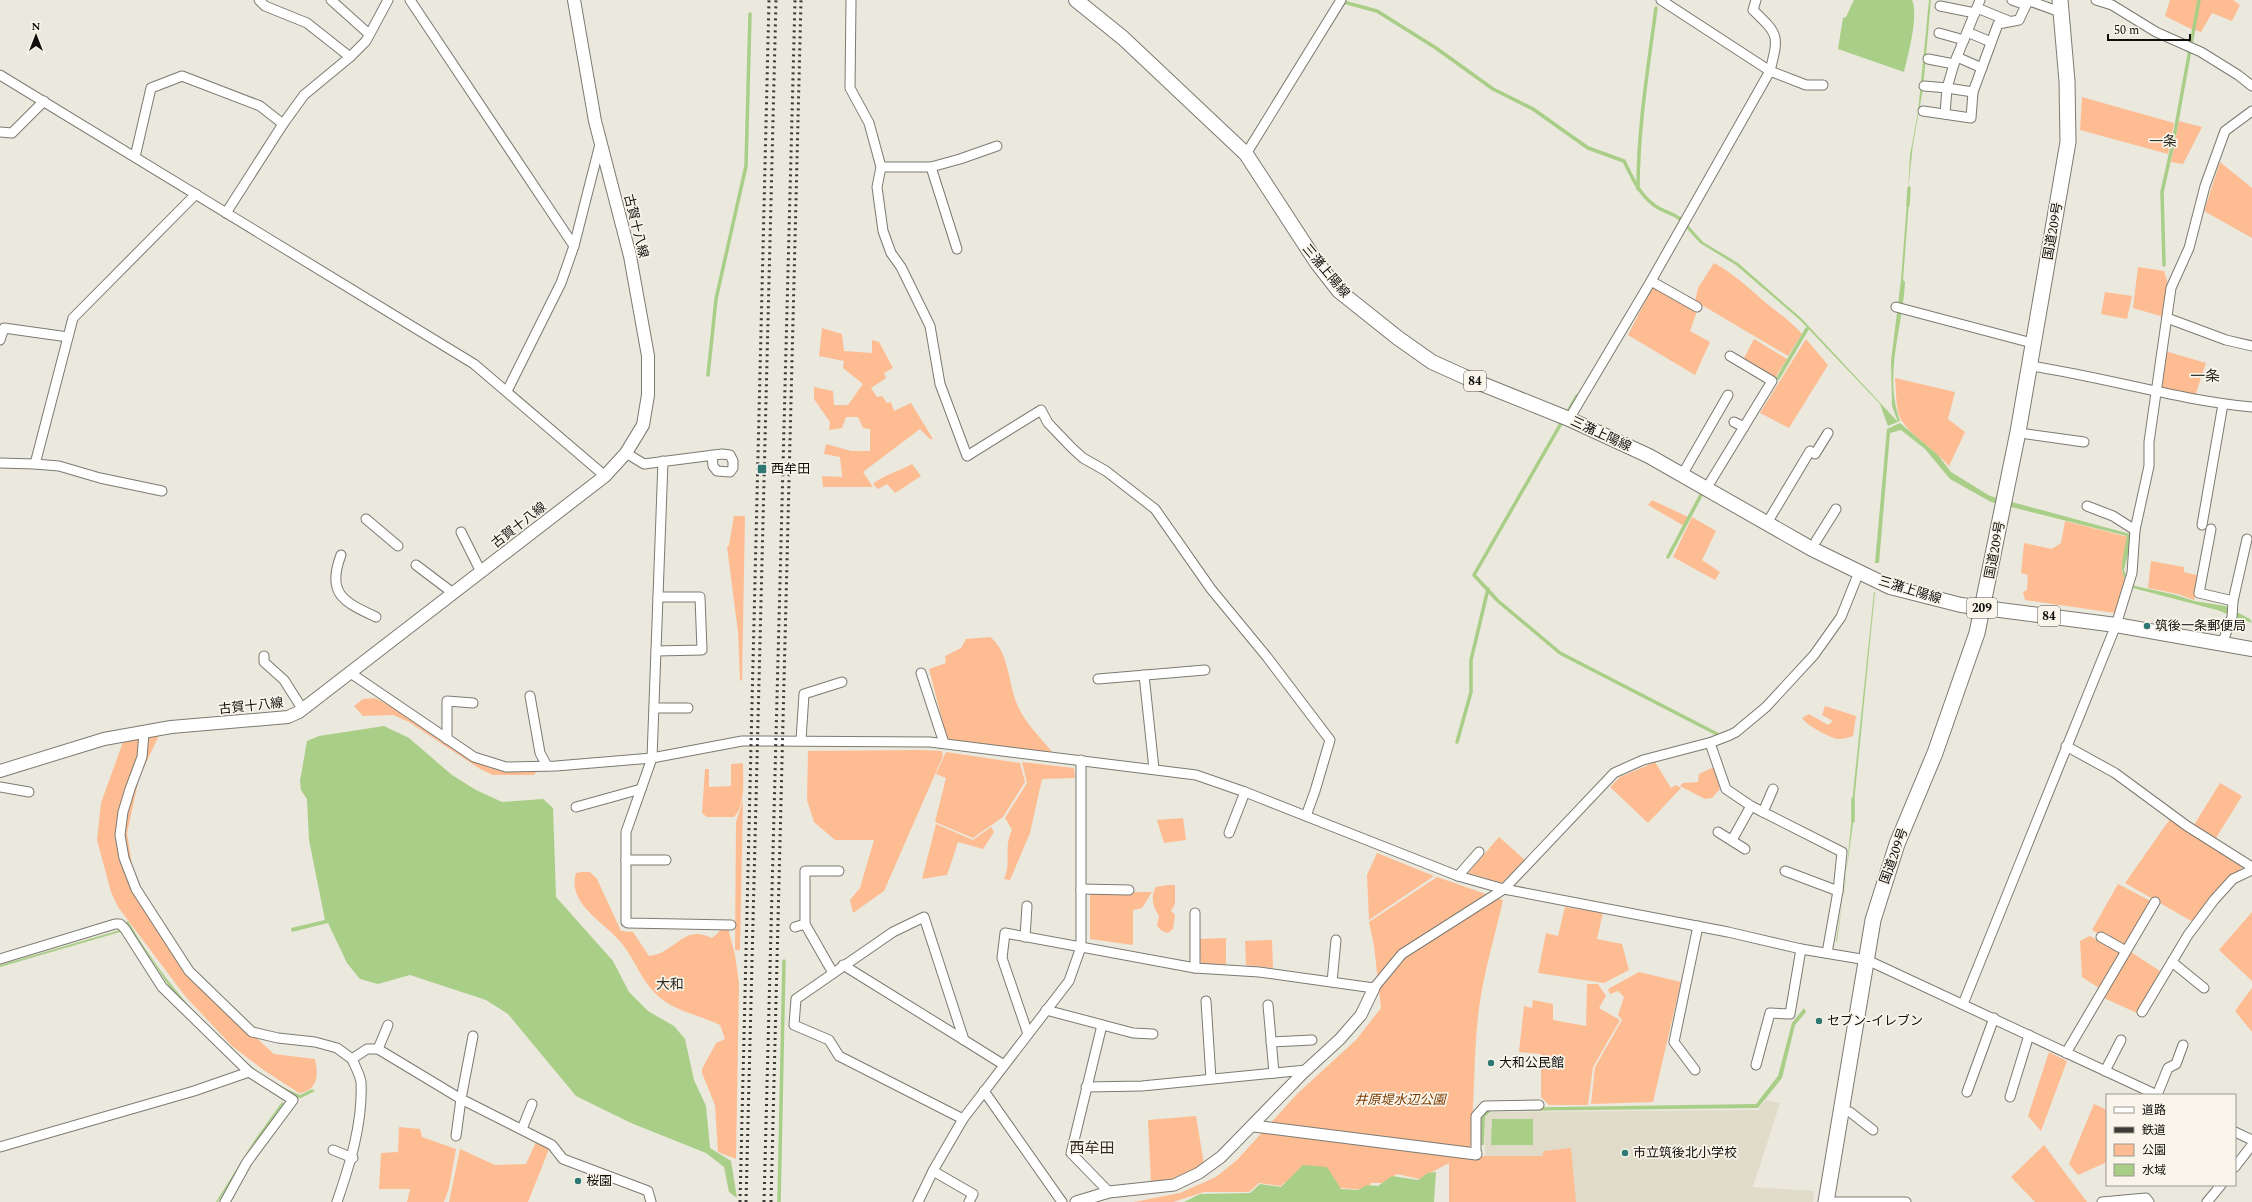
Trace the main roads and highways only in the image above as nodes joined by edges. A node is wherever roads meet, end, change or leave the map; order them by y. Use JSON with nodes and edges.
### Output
{"nodes":[{"id":1,"x":574,"y":0,"type":"edge"},
{"id":2,"x":1076,"y":0,"type":"edge"},
{"id":3,"x":2061,"y":6,"type":"edge"},
{"id":4,"x":1982,"y":608,"type":"junction"},
{"id":5,"x":2252,"y":649,"type":"edge"},
{"id":6,"x":0,"y":771,"type":"edge"},
{"id":7,"x":1826,"y":1202,"type":"edge"}],
"edges":[{"from":1,"to":6,"type":"main road","name":"古賀十八線"},
{"from":2,"to":4,"type":"main road","name":"三潴上陽線","number":"84"},
{"from":3,"to":4,"type":"highway","name":"国道209号","number":"209"},
{"from":4,"to":5,"type":"main road","name":"三潴上陽線","number":"84"},
{"from":4,"to":7,"type":"highway","name":"国道209号","number":"209"}]}
